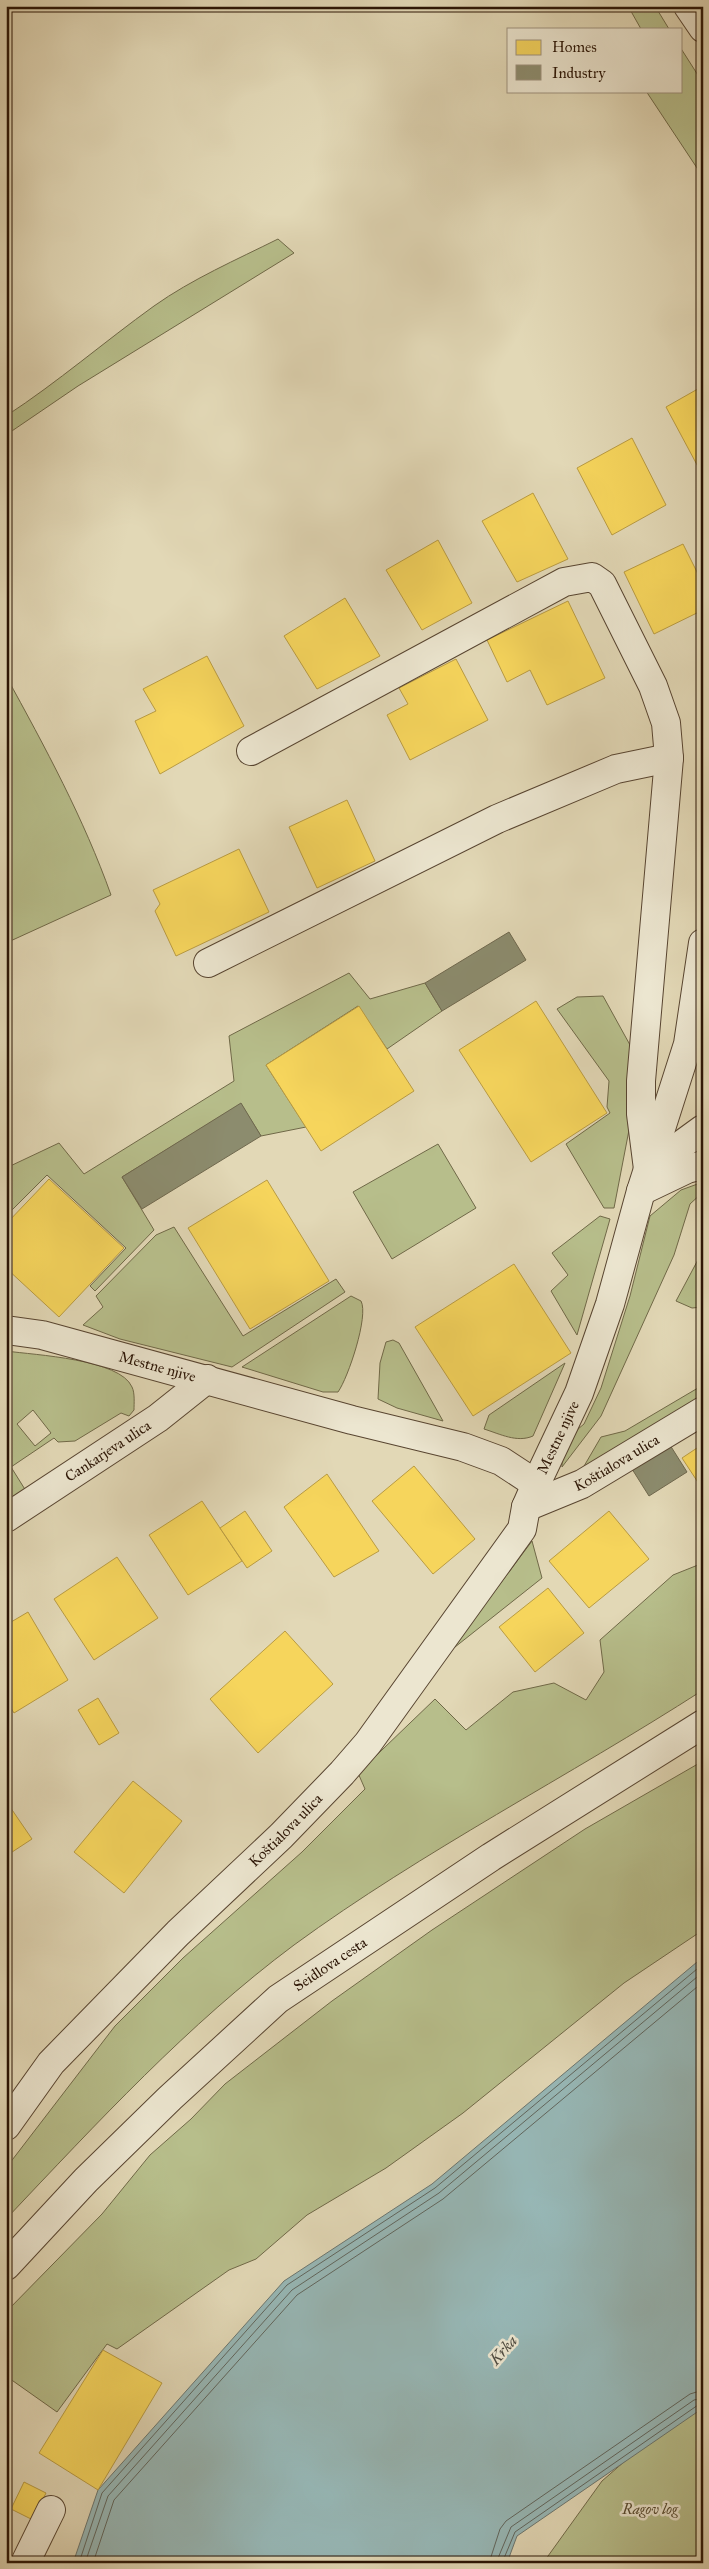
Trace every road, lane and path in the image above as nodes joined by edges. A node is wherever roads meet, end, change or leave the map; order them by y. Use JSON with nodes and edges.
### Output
{"nodes":[{"id":1,"x":688,"y":6,"type":"edge"},
{"id":2,"x":703,"y":28,"type":"edge"},
{"id":3,"x":252,"y":751,"type":"dead end"},
{"id":4,"x":669,"y":758,"type":"junction"},
{"id":5,"x":703,"y":943,"type":"edge"},
{"id":6,"x":208,"y":963,"type":"dead end"},
{"id":7,"x":703,"y":1129,"type":"edge"},
{"id":8,"x":703,"y":1165,"type":"edge"},
{"id":9,"x":644,"y":1180,"type":"junction"},
{"id":10,"x":6,"y":1330,"type":"edge"},
{"id":11,"x":207,"y":1380,"type":"junction"},
{"id":12,"x":703,"y":1412,"type":"edge"},
{"id":13,"x":531,"y":1495,"type":"junction"},
{"id":14,"x":6,"y":1518,"type":"edge"},
{"id":15,"x":703,"y":1724,"type":"edge"},
{"id":16,"x":6,"y":2126,"type":"edge"},
{"id":17,"x":6,"y":2266,"type":"edge"},
{"id":18,"x":51,"y":2510,"type":"dead end"},
{"id":19,"x":24,"y":2563,"type":"edge"}],
"edges":[{"from":1,"to":2,"type":"street"},
{"from":3,"to":4,"type":"street"},
{"from":4,"to":6,"type":"street"},
{"from":4,"to":9,"type":"street"},
{"from":5,"to":9,"type":"street","name":"Mestne njive"},
{"from":7,"to":9,"type":"street"},
{"from":8,"to":9,"type":"street"},
{"from":9,"to":13,"type":"street","name":"Mestne njive"},
{"from":10,"to":11,"type":"street","name":"Mestne njive"},
{"from":11,"to":13,"type":"street","name":"Mestne njive"},
{"from":11,"to":14,"type":"street","name":"Cankarjeva ulica"},
{"from":12,"to":13,"type":"street","name":"Koštialova ulica"},
{"from":13,"to":16,"type":"street","name":"Koštialova ulica"},
{"from":15,"to":17,"type":"street","name":"Seidlova cesta"},
{"from":18,"to":19,"type":"street"}]}
